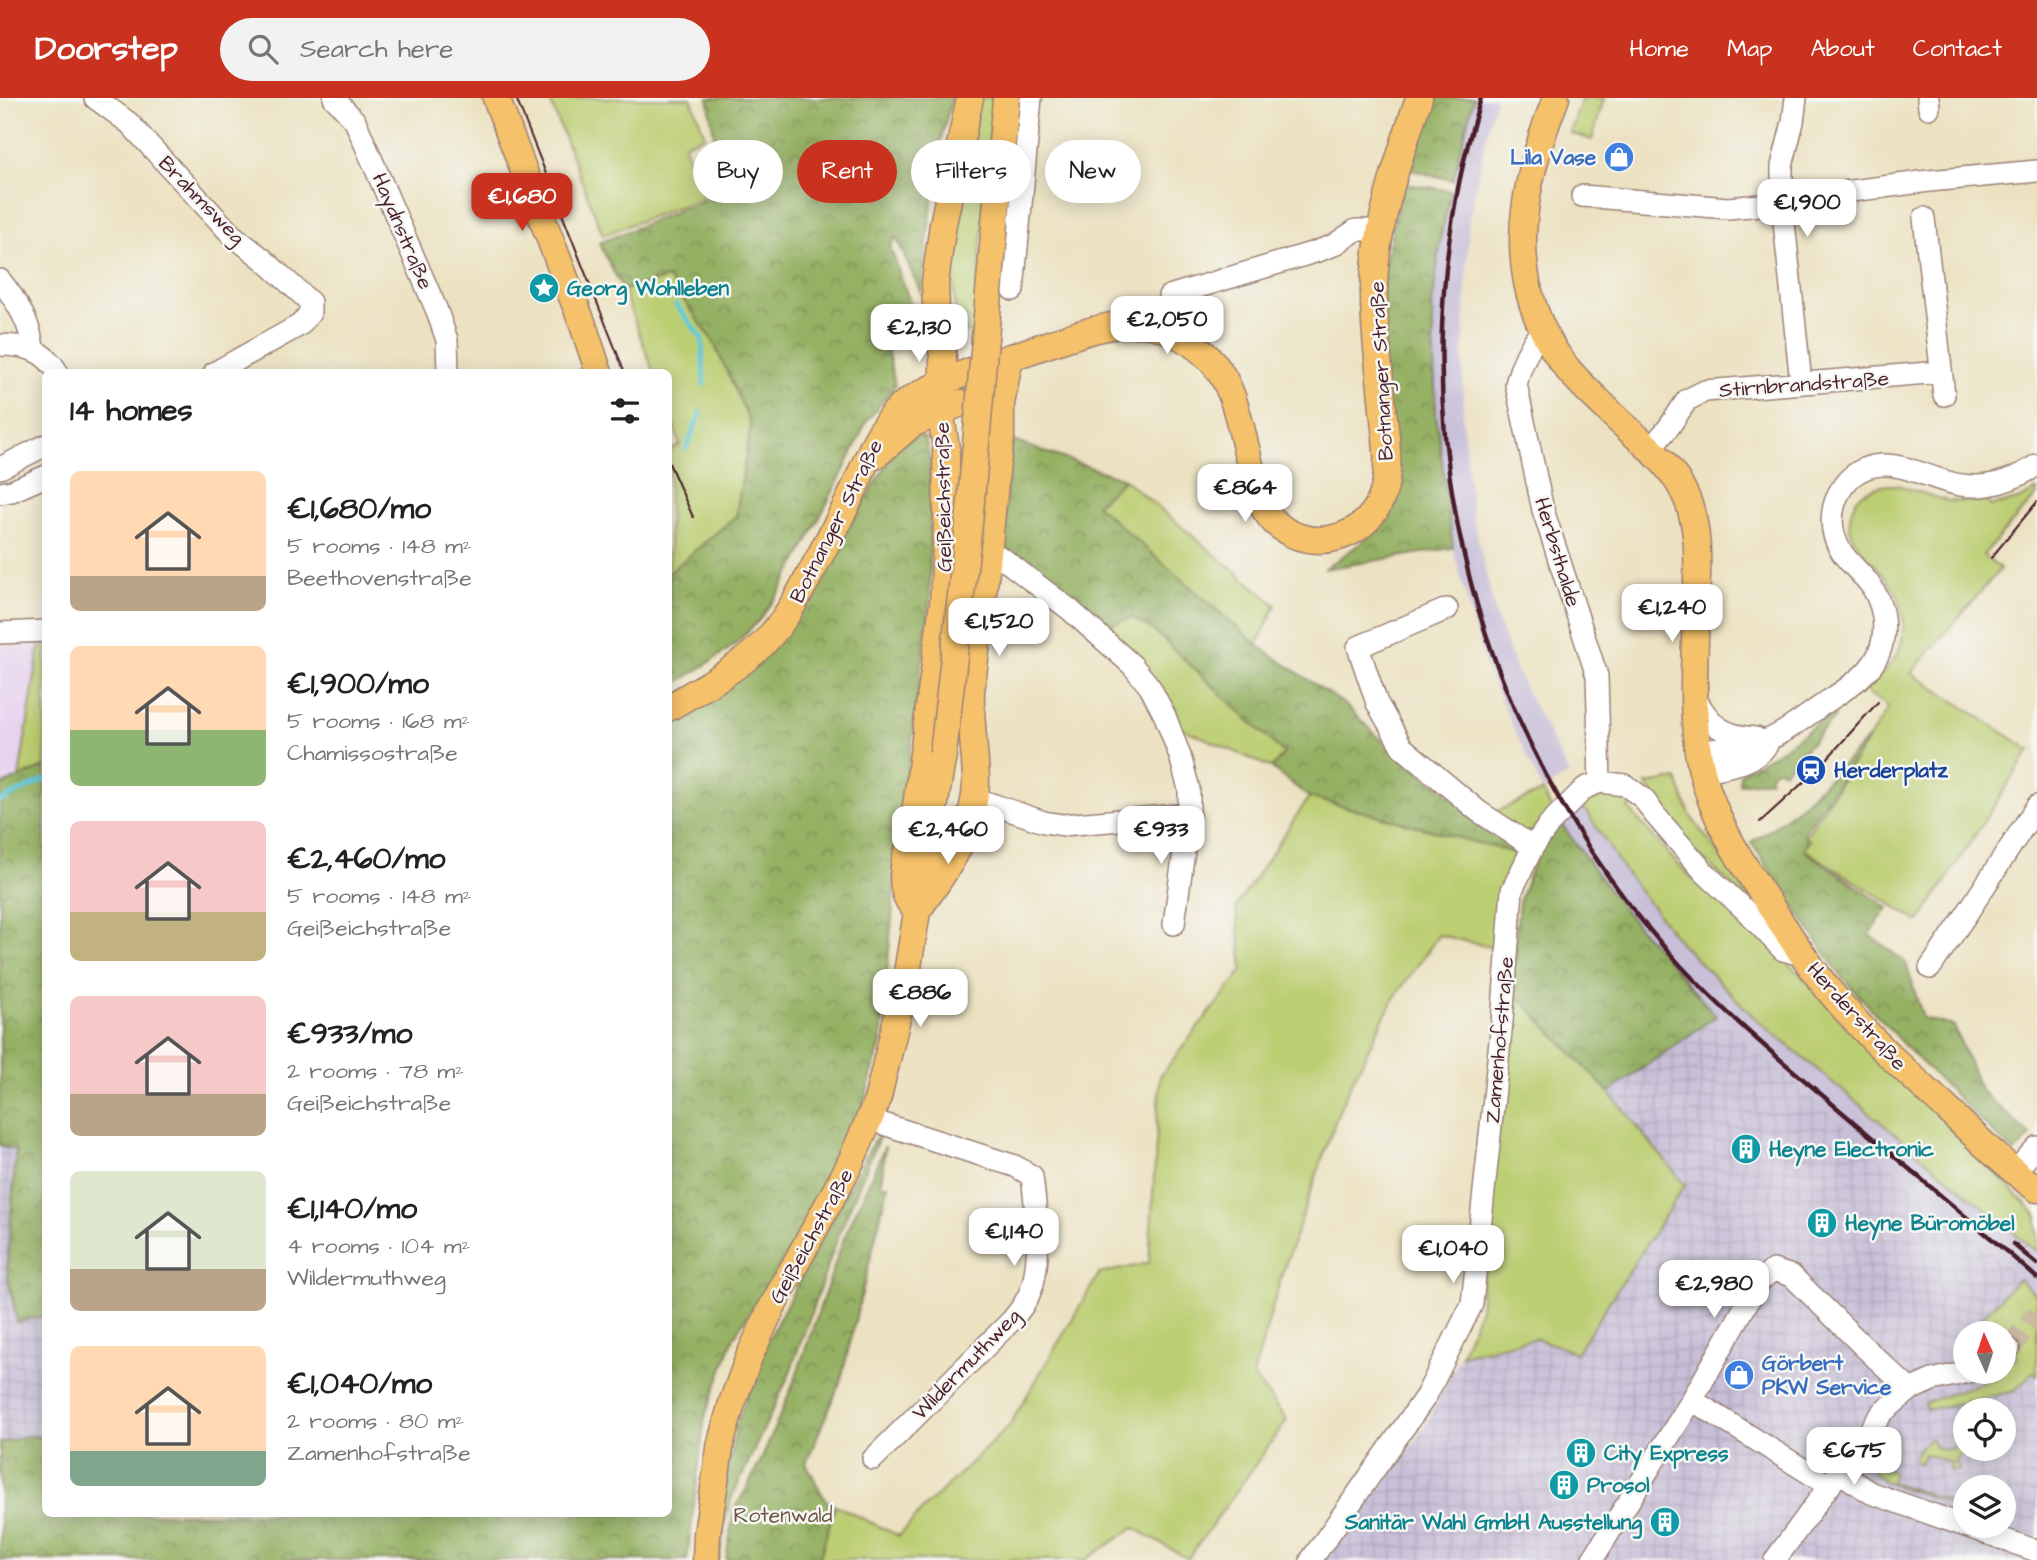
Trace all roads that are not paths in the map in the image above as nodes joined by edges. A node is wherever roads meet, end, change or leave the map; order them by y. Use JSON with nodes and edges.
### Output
{"nodes":[{"id":1,"x":95,"y":98,"type":"edge"},
{"id":2,"x":334,"y":98,"type":"edge"},
{"id":3,"x":496,"y":98,"type":"edge"},
{"id":4,"x":970,"y":98,"type":"edge"},
{"id":5,"x":1006,"y":98,"type":"edge"},
{"id":6,"x":1031,"y":98,"type":"edge"},
{"id":7,"x":1419,"y":98,"type":"edge"},
{"id":8,"x":1556,"y":98,"type":"edge"},
{"id":9,"x":1796,"y":98,"type":"edge"},
{"id":10,"x":2037,"y":172,"type":"edge"},
{"id":11,"x":1582,"y":196,"type":"dead end"},
{"id":12,"x":1805,"y":197,"type":"dead end"},
{"id":13,"x":1782,"y":203,"type":"junction"},
{"id":14,"x":1924,"y":218,"type":"dead end"},
{"id":15,"x":1380,"y":229,"type":"junction"},
{"id":16,"x":0,"y":280,"type":"edge"},
{"id":17,"x":1013,"y":290,"type":"dead end"},
{"id":18,"x":1169,"y":296,"type":"dead end"},
{"id":19,"x":1542,"y":329,"type":"junction"},
{"id":20,"x":0,"y":345,"type":"edge"},
{"id":21,"x":33,"y":349,"type":"junction"},
{"id":22,"x":1010,"y":357,"type":"junction"},
{"id":23,"x":55,"y":369,"type":"edge"},
{"id":24,"x":221,"y":369,"type":"edge"},
{"id":25,"x":448,"y":369,"type":"edge"},
{"id":26,"x":598,"y":369,"type":"edge"},
{"id":27,"x":1941,"y":372,"type":"junction"},
{"id":28,"x":957,"y":377,"type":"junction"},
{"id":29,"x":1801,"y":383,"type":"junction"},
{"id":30,"x":1944,"y":395,"type":"dead end"},
{"id":31,"x":1001,"y":404,"type":"junction"},
{"id":32,"x":952,"y":407,"type":"junction"},
{"id":33,"x":42,"y":447,"type":"edge"},
{"id":34,"x":1651,"y":448,"type":"junction"},
{"id":35,"x":997,"y":462,"type":"junction"},
{"id":36,"x":866,"y":464,"type":"junction"},
{"id":37,"x":2037,"y":465,"type":"edge"},
{"id":38,"x":0,"y":468,"type":"edge"},
{"id":39,"x":42,"y":478,"type":"edge"},
{"id":40,"x":0,"y":493,"type":"edge"},
{"id":41,"x":988,"y":554,"type":"junction"},
{"id":42,"x":1447,"y":609,"type":"dead end"},
{"id":43,"x":42,"y":631,"type":"edge"},
{"id":44,"x":0,"y":633,"type":"edge"},
{"id":45,"x":1694,"y":696,"type":"junction"},
{"id":46,"x":672,"y":706,"type":"edge"},
{"id":47,"x":1772,"y":737,"type":"junction"},
{"id":48,"x":974,"y":760,"type":"junction"},
{"id":49,"x":1700,"y":761,"type":"junction"},
{"id":50,"x":1600,"y":782,"type":"junction"},
{"id":51,"x":936,"y":798,"type":"junction"},
{"id":52,"x":974,"y":798,"type":"junction"},
{"id":53,"x":2037,"y":806,"type":"edge"},
{"id":54,"x":1189,"y":814,"type":"junction"},
{"id":55,"x":1533,"y":847,"type":"junction"},
{"id":56,"x":917,"y":911,"type":"junction"},
{"id":57,"x":1174,"y":924,"type":"dead end"},
{"id":58,"x":1804,"y":956,"type":"junction"},
{"id":59,"x":1930,"y":968,"type":"dead end"},
{"id":60,"x":871,"y":1120,"type":"junction"},
{"id":61,"x":2037,"y":1147,"type":"edge"},
{"id":62,"x":2014,"y":1172,"type":"junction"},
{"id":63,"x":2037,"y":1189,"type":"edge"},
{"id":64,"x":1953,"y":1375,"type":"edge"},
{"id":65,"x":1910,"y":1390,"type":"junction"},
{"id":66,"x":1692,"y":1400,"type":"junction"},
{"id":67,"x":873,"y":1459,"type":"dead end"},
{"id":68,"x":1835,"y":1479,"type":"junction"},
{"id":69,"x":2037,"y":1551,"type":"edge"},
{"id":70,"x":706,"y":1560,"type":"edge"},
{"id":71,"x":1311,"y":1560,"type":"edge"},
{"id":72,"x":1592,"y":1560,"type":"edge"},
{"id":73,"x":1775,"y":1560,"type":"edge"}],
"edges":[{"from":1,"to":24,"type":"street","name":"Brahmsweg"},
{"from":2,"to":25,"type":"street","name":"Haydnstraße"},
{"from":3,"to":26,"type":"main road"},
{"from":4,"to":28,"type":"main road","name":"Geißeichstraße"},
{"from":5,"to":51,"type":"main road","name":"Geißeichstraße","bridge":true},
{"from":6,"to":17,"type":"street"},
{"from":7,"to":15,"type":"main road","name":"Botnanger Straße"},
{"from":8,"to":19,"type":"main road"},
{"from":9,"to":13,"type":"street"},
{"from":10,"to":12,"type":"street"},
{"from":11,"to":13,"type":"street"},
{"from":13,"to":29,"type":"street"},
{"from":14,"to":27,"type":"street"},
{"from":15,"to":18,"type":"street"},
{"from":15,"to":22,"type":"main road","name":"Botnanger Straße"},
{"from":16,"to":21,"type":"street"},
{"from":19,"to":34,"type":"main road"},
{"from":19,"to":50,"type":"street","name":"Herbsthalde"},
{"from":20,"to":21,"type":"street"},
{"from":21,"to":23,"type":"street"},
{"from":22,"to":28,"type":"main road","name":"Botnanger Straße"},
{"from":22,"to":31,"type":"main road","name":"Geißeichstraße"},
{"from":27,"to":29,"type":"street","name":"Stirnbrandstraße"},
{"from":27,"to":30,"type":"street"},
{"from":28,"to":31,"type":"main road"},
{"from":28,"to":32,"type":"main road","name":"Geißeichstraße"},
{"from":28,"to":36,"type":"main road","name":"Botnanger Straße"},
{"from":29,"to":34,"type":"street","name":"Stirnbrandstraße"},
{"from":31,"to":35,"type":"main road","name":"Geißeichstraße"},
{"from":32,"to":35,"type":"main road","name":"Geißeichstraße"},
{"from":32,"to":36,"type":"main road","name":"Geißeichstraße"},
{"from":32,"to":56,"type":"main road","name":"Geißeichstraße"},
{"from":33,"to":38,"type":"street"},
{"from":34,"to":45,"type":"main road"},
{"from":35,"to":41,"type":"main road","name":"Geißeichstraße"},
{"from":36,"to":46,"type":"main road","name":"Botnanger Straße"},
{"from":37,"to":47,"type":"street"},
{"from":39,"to":40,"type":"street"},
{"from":41,"to":48,"type":"main road","name":"Geißeichstraße"},
{"from":41,"to":54,"type":"street","name":"Geißeichstraße"},
{"from":42,"to":55,"type":"street"},
{"from":43,"to":44,"type":"street"},
{"from":45,"to":47,"type":"street"},
{"from":45,"to":49,"type":"main road"},
{"from":47,"to":49,"type":"street"},
{"from":48,"to":51,"type":"main road"},
{"from":48,"to":52,"type":"main road","name":"Geißeichstraße"},
{"from":49,"to":58,"type":"main road","name":"Herderstraße"},
{"from":50,"to":55,"type":"street","name":"Zamenhofstraße"},
{"from":50,"to":58,"type":"street"},
{"from":51,"to":56,"type":"main road","name":"Geißeichstraße"},
{"from":52,"to":54,"type":"street"},
{"from":52,"to":56,"type":"main road","name":"Geißeichstraße"},
{"from":53,"to":59,"type":"street"},
{"from":54,"to":57,"type":"street","name":"Geißeichstraße"},
{"from":55,"to":71,"type":"street","name":"Zamenhofstraße"},
{"from":56,"to":60,"type":"main road","name":"Geißeichstraße"},
{"from":58,"to":62,"type":"main road","name":"Herderstraße"},
{"from":60,"to":67,"type":"street","name":"Wildermuthweg"},
{"from":60,"to":70,"type":"main road","name":"Geißeichstraße"},
{"from":61,"to":62,"type":"street"},
{"from":62,"to":63,"type":"main road","name":"Herderstraße"},
{"from":64,"to":65,"type":"street"},
{"from":65,"to":66,"type":"street"},
{"from":65,"to":68,"type":"street"},
{"from":66,"to":68,"type":"street"},
{"from":66,"to":72,"type":"street"},
{"from":68,"to":69,"type":"street"},
{"from":68,"to":73,"type":"street"}]}
